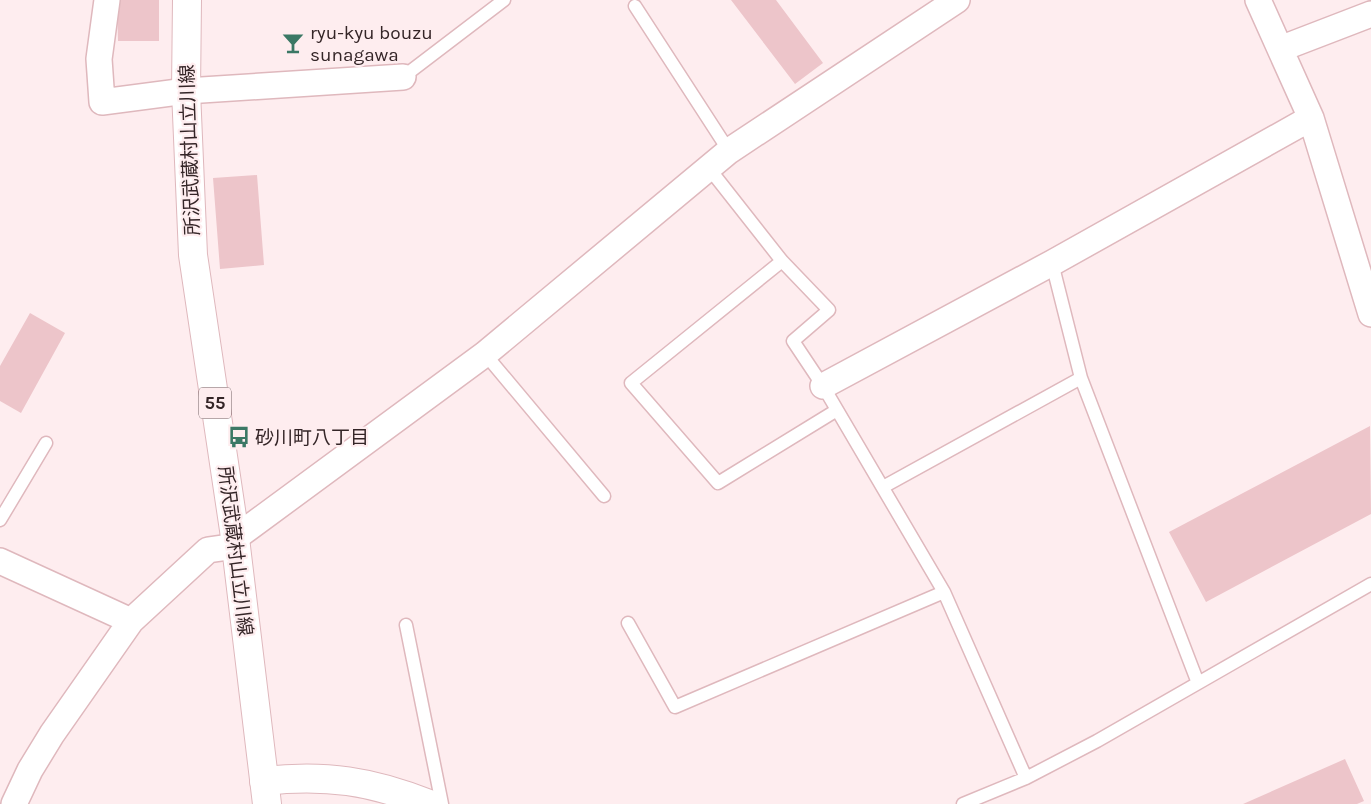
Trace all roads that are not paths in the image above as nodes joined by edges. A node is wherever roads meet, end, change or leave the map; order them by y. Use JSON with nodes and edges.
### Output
{"nodes":[{"id":1,"x":108,"y":0,"type":"edge"},
{"id":2,"x":187,"y":0,"type":"edge"},
{"id":3,"x":504,"y":0,"type":"edge"},
{"id":4,"x":957,"y":0,"type":"edge"},
{"id":5,"x":1258,"y":0,"type":"edge"},
{"id":6,"x":635,"y":6,"type":"dead end"},
{"id":7,"x":1371,"y":14,"type":"edge"},
{"id":8,"x":1280,"y":49,"type":"junction"},
{"id":9,"x":403,"y":77,"type":"joint"},
{"id":10,"x":186,"y":91,"type":"junction"},
{"id":11,"x":1311,"y":118,"type":"junction"},
{"id":12,"x":729,"y":152,"type":"junction"},
{"id":13,"x":708,"y":167,"type":"junction"},
{"id":14,"x":782,"y":261,"type":"junction"},
{"id":15,"x":1052,"y":263,"type":"junction"},
{"id":16,"x":1371,"y":314,"type":"edge"},
{"id":17,"x":485,"y":354,"type":"junction"},
{"id":18,"x":1081,"y":378,"type":"junction"},
{"id":19,"x":823,"y":386,"type":"junction"},
{"id":20,"x":838,"y":410,"type":"junction"},
{"id":21,"x":46,"y":443,"type":"dead end"},
{"id":22,"x":883,"y":487,"type":"junction"},
{"id":23,"x":604,"y":496,"type":"dead end"},
{"id":24,"x":0,"y":520,"type":"edge"},
{"id":25,"x":236,"y":542,"type":"junction"},
{"id":26,"x":0,"y":561,"type":"edge"},
{"id":27,"x":1371,"y":584,"type":"edge"},
{"id":28,"x":944,"y":592,"type":"junction"},
{"id":29,"x":131,"y":621,"type":"junction"},
{"id":30,"x":628,"y":623,"type":"dead end"},
{"id":31,"x":406,"y":625,"type":"dead end"},
{"id":32,"x":1198,"y":683,"type":"junction"},
{"id":33,"x":1026,"y":778,"type":"junction"},
{"id":34,"x":266,"y":793,"type":"edge"},
{"id":35,"x":14,"y":804,"type":"edge"},
{"id":36,"x":429,"y":804,"type":"edge"},
{"id":37,"x":442,"y":804,"type":"edge"},
{"id":38,"x":963,"y":804,"type":"edge"}],
"edges":[{"from":1,"to":10,"type":"street"},
{"from":2,"to":10,"type":"main road","name":"所沢武蔵村山立川線","number":"55"},
{"from":3,"to":9,"type":"lane"},
{"from":4,"to":12,"type":"street"},
{"from":5,"to":8,"type":"street"},
{"from":6,"to":12,"type":"lane"},
{"from":7,"to":8,"type":"street"},
{"from":8,"to":11,"type":"street"},
{"from":9,"to":10,"type":"street"},
{"from":10,"to":25,"type":"main road","name":"所沢武蔵村山立川線","number":"55"},
{"from":11,"to":15,"type":"street"},
{"from":11,"to":16,"type":"street"},
{"from":12,"to":13,"type":"street"},
{"from":13,"to":14,"type":"lane"},
{"from":13,"to":17,"type":"street"},
{"from":14,"to":19,"type":"lane"},
{"from":14,"to":20,"type":"lane"},
{"from":15,"to":18,"type":"lane"},
{"from":15,"to":19,"type":"street"},
{"from":17,"to":23,"type":"lane"},
{"from":17,"to":25,"type":"street"},
{"from":18,"to":22,"type":"lane"},
{"from":18,"to":32,"type":"lane"},
{"from":19,"to":20,"type":"lane"},
{"from":20,"to":22,"type":"lane"},
{"from":21,"to":24,"type":"lane"},
{"from":22,"to":28,"type":"lane"},
{"from":25,"to":29,"type":"street"},
{"from":25,"to":34,"type":"main road","name":"所沢武蔵村山立川線","number":"55"},
{"from":26,"to":29,"type":"street"},
{"from":27,"to":32,"type":"lane"},
{"from":28,"to":30,"type":"lane"},
{"from":28,"to":33,"type":"lane"},
{"from":29,"to":35,"type":"street"},
{"from":31,"to":37,"type":"lane"},
{"from":32,"to":33,"type":"lane"},
{"from":33,"to":38,"type":"lane"},
{"from":34,"to":36,"type":"main road"}]}
